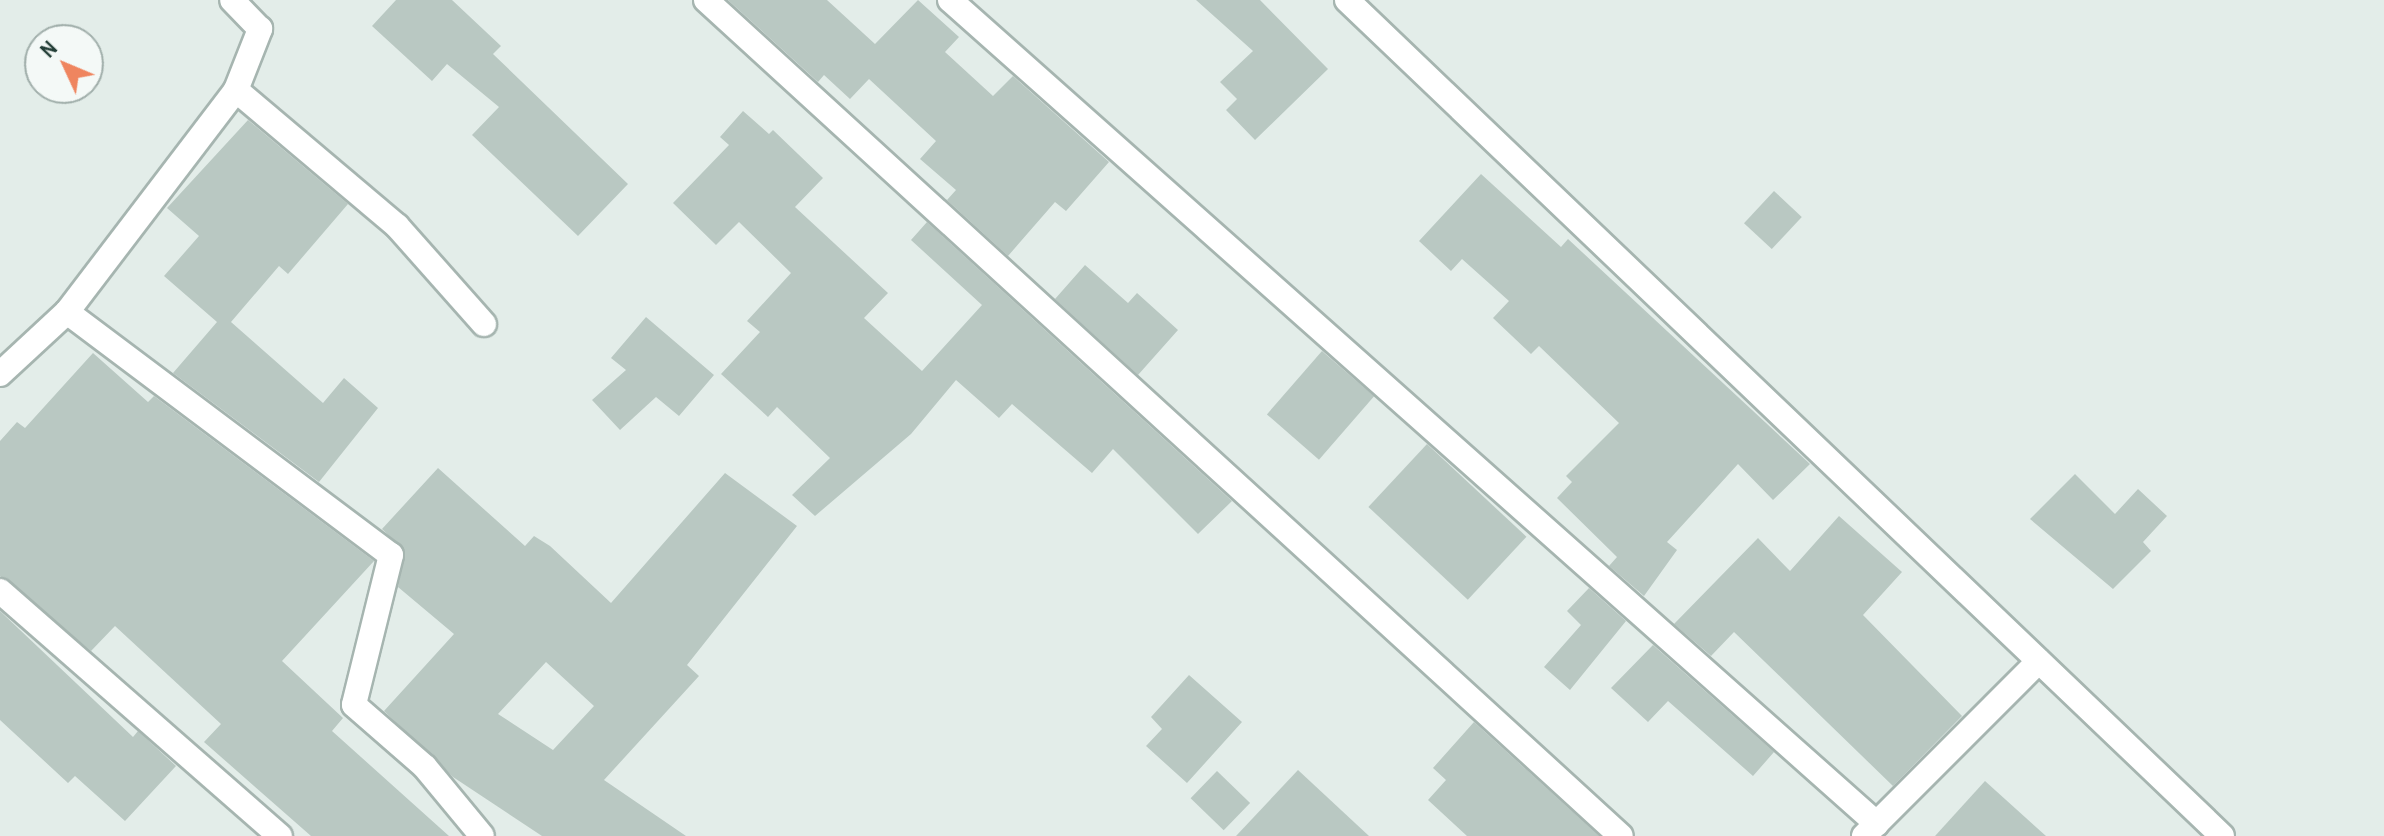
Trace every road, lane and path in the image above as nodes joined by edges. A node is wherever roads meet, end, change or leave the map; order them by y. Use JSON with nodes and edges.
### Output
{"nodes":[{"id":1,"x":232,"y":0,"type":"edge"},
{"id":2,"x":706,"y":0,"type":"edge"},
{"id":3,"x":950,"y":0,"type":"edge"},
{"id":4,"x":1347,"y":0,"type":"edge"},
{"id":5,"x":236,"y":90,"type":"junction"},
{"id":6,"x":67,"y":312,"type":"junction"},
{"id":7,"x":484,"y":324,"type":"dead end"},
{"id":8,"x":0,"y":374,"type":"edge"},
{"id":9,"x":0,"y":591,"type":"edge"},
{"id":10,"x":2039,"y":661,"type":"junction"},
{"id":11,"x":1870,"y":830,"type":"edge"},
{"id":12,"x":280,"y":836,"type":"edge"},
{"id":13,"x":482,"y":836,"type":"edge"},
{"id":14,"x":1621,"y":836,"type":"edge"},
{"id":15,"x":2222,"y":836,"type":"edge"}],
"edges":[{"from":1,"to":5,"type":"street"},
{"from":2,"to":14,"type":"street"},
{"from":3,"to":11,"type":"street"},
{"from":4,"to":10,"type":"street"},
{"from":5,"to":6,"type":"street"},
{"from":5,"to":7,"type":"street"},
{"from":6,"to":8,"type":"street"},
{"from":6,"to":13,"type":"street"},
{"from":9,"to":12,"type":"street"},
{"from":10,"to":11,"type":"street"},
{"from":10,"to":15,"type":"street"}]}
